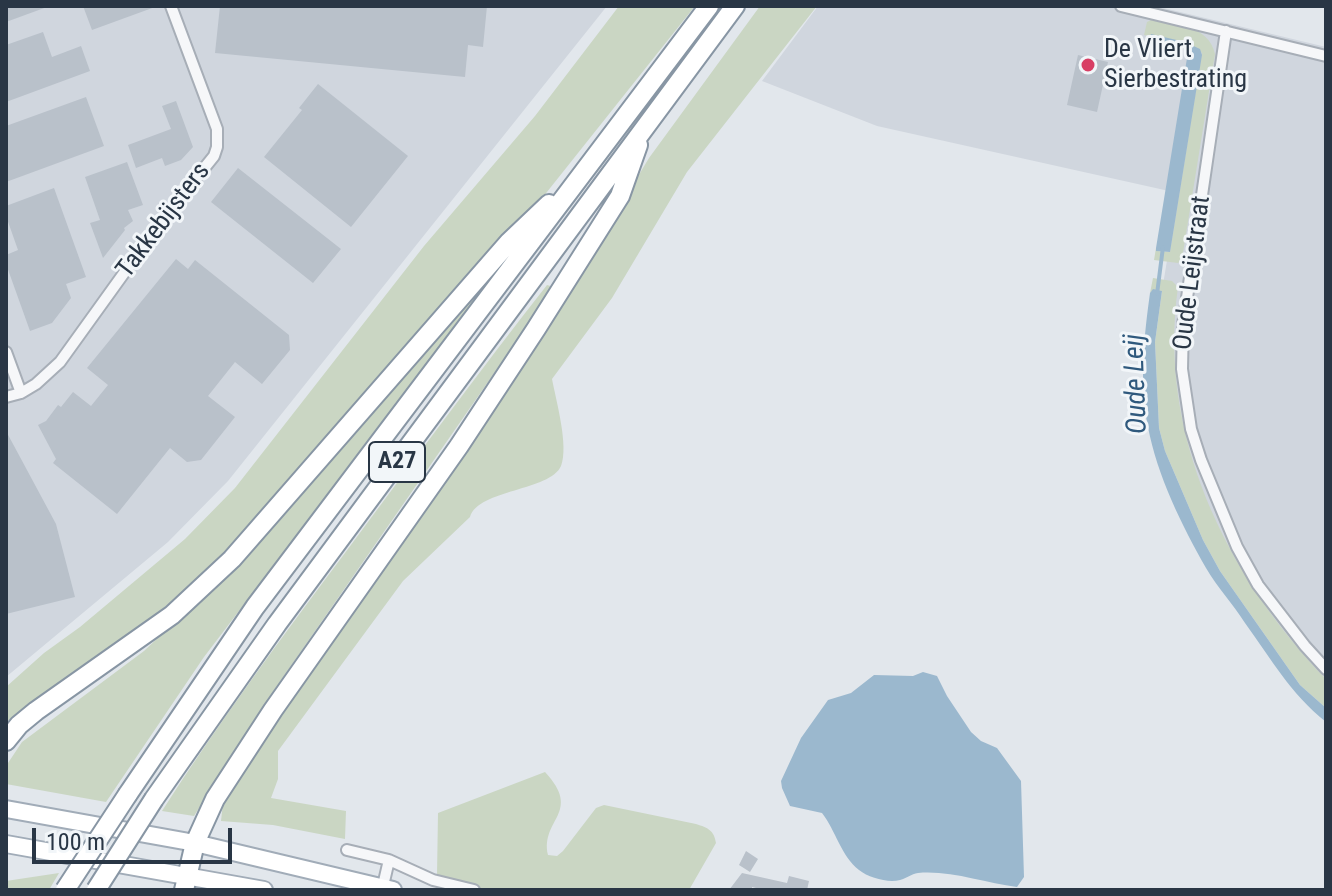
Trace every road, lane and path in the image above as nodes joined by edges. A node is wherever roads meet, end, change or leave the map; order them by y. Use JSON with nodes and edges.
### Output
{"nodes":[{"id":1,"x":171,"y":6,"type":"edge"},
{"id":2,"x":709,"y":6,"type":"edge"},
{"id":3,"x":735,"y":6,"type":"edge"},
{"id":4,"x":1121,"y":6,"type":"edge"},
{"id":5,"x":1226,"y":31,"type":"junction"},
{"id":6,"x":1326,"y":56,"type":"edge"},
{"id":7,"x":645,"y":128,"type":"junction"},
{"id":8,"x":587,"y":170,"type":"junction"},
{"id":9,"x":6,"y":352,"type":"edge"},
{"id":10,"x":21,"y":393,"type":"junction"},
{"id":11,"x":6,"y":397,"type":"edge"},
{"id":12,"x":1326,"y":669,"type":"edge"},
{"id":13,"x":6,"y":741,"type":"edge"},
{"id":14,"x":6,"y":809,"type":"edge"},
{"id":15,"x":195,"y":843,"type":"junction"},
{"id":16,"x":6,"y":844,"type":"edge"},
{"id":17,"x":347,"y":850,"type":"dead end"},
{"id":18,"x":389,"y":860,"type":"junction"},
{"id":19,"x":185,"y":882,"type":"edge"},
{"id":20,"x":386,"y":889,"type":"edge"},
{"id":21,"x":65,"y":890,"type":"edge"},
{"id":22,"x":96,"y":890,"type":"edge"},
{"id":23,"x":264,"y":890,"type":"edge"},
{"id":24,"x":474,"y":890,"type":"edge"}],
"edges":[{"from":1,"to":10,"type":"street","name":"Takkebijsters"},
{"from":2,"to":8,"type":"highway","number":"A27"},
{"from":3,"to":7,"type":"highway","number":"A27"},
{"from":4,"to":5,"type":"street"},
{"from":5,"to":6,"type":"street"},
{"from":5,"to":12,"type":"street","name":"Oude Leijstraat"},
{"from":7,"to":15,"type":"highway","number":"A27"},
{"from":7,"to":22,"type":"highway","number":"A27","bridge":true},
{"from":8,"to":13,"type":"highway","number":"A27"},
{"from":8,"to":21,"type":"highway","number":"A27","bridge":true},
{"from":9,"to":10,"type":"street"},
{"from":10,"to":11,"type":"street","name":"Takkebijsters"},
{"from":14,"to":15,"type":"main road"},
{"from":15,"to":19,"type":"highway"},
{"from":15,"to":20,"type":"main road"},
{"from":16,"to":19,"type":"main road"},
{"from":17,"to":18,"type":"street"},
{"from":18,"to":20,"type":"street"},
{"from":18,"to":24,"type":"street"},
{"from":19,"to":23,"type":"main road"}]}
